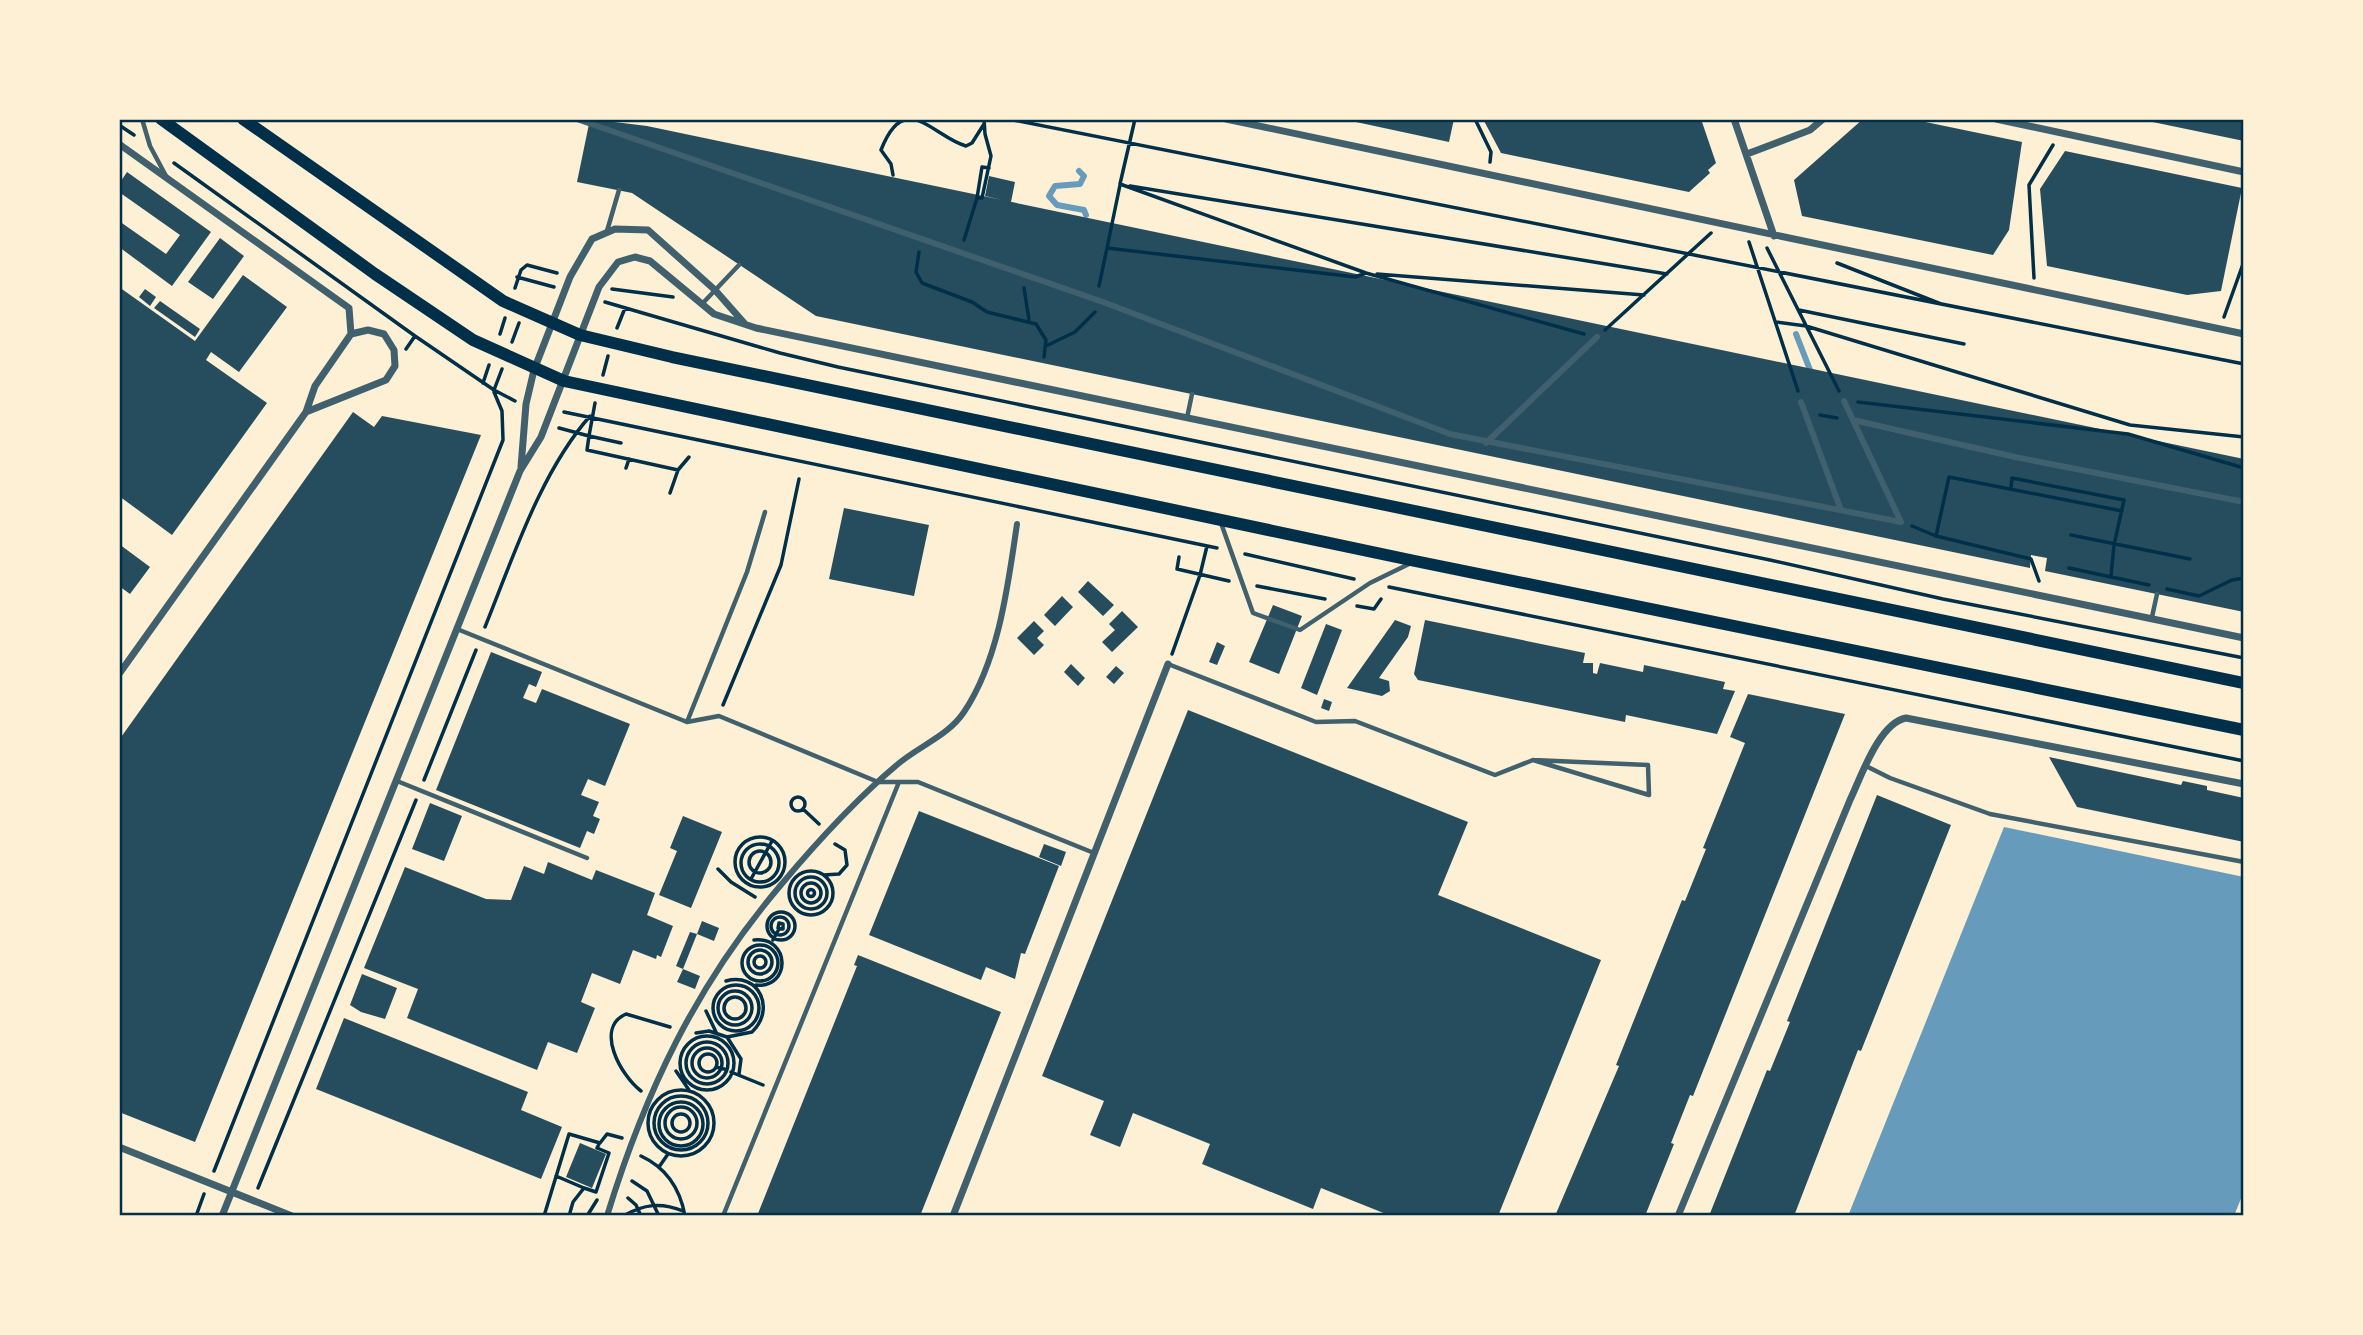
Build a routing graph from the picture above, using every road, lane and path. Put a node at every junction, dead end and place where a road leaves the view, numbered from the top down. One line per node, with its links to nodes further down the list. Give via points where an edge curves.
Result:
1 (142, 119): 19 (lane)
2 (161, 119): 69 (main road, via 375,274)
3 (243, 119): 51 (main road)
4 (577, 119): 34 (street)
5 (1008, 119): 18 (path)
6 (1135, 119): 18 (path)
7 (1226, 119): 15 (street)
8 (1270, 119): 15 (street)
9 (1475, 119): 24 (path, via 1491,152)
10 (1734, 119): 20 (street)
11 (1823, 119): 20 (street, via 1810,130)
12 (1996, 119): 16 (street)
13 (984, 122): 21 (path); 23 (path, via 966,146 920,119 904,121 881,150 891,164)
14 (119, 125): 19 (path)
15 (1273, 128): 24 (street)
16 (2060, 132): 22 (street); 48 (path, via 2029,185)
17 (119, 144): 25 (street)
18 (1130, 145): 26 (path); 36 (path)
19 (150, 146): 25 (lane); 75 (path)
20 (1747, 154): 33 (street)
21 (989, 169): 28 (path, via 982,198); 28 (path, via 982,167)
22 (2244, 172)
23 (892, 175)
24 (1489, 175): 29 (street)
25 (169, 181): 62 (street, via 349,308)
26 (1120, 184): 35 (path); 43 (path); 44 (path)
27 (619, 190): 31 (lane)
28 (977, 198): 37 (path)
29 (1720, 225): 30 (street); 36 (path)
30 (1745, 230): 32 (street); 41 (path)
31 (607, 231): 47 (street, via 648,230); 59 (street, via 586,246)
32 (1760, 233): 33 (street); 42 (path)
33 (1774, 236): 48 (street)
34 (923, 240): 37 (street); 56 (path, via 916,266 922,283 987,312)
35 (1107, 248): 43 (path, via 1355,277); 50 (path)
36 (1690, 252): 41 (path); 44 (path)
37 (960, 253): 45 (street)
38 (1837, 263): 53 (path)
39 (2244, 264): 61 (path)
40 (739, 265): 47 (lane)
41 (1757, 266): 42 (path); 57 (path)
42 (1779, 271): 53 (path); 54 (path)
43 (1366, 273): 49 (path); 65 (path)
44 (1667, 274): 49 (path)
45 (1026, 275): 50 (street); 56 (path, via 1023,297)
46 (531, 282): 51 (path, via 517,277)
47 (715, 289): 52 (lane); 58 (street)
48 (2034, 290): 61 (street)
49 (1644, 295): 65 (path)
50 (1099, 301): 68 (path, via 1081,328); 93 (street, via 1450,434)
51 (510, 305): 55 (main road); 69 (path)
52 (701, 305): 58 (street); 64 (street, via 650,261 629,258 613,267 602,281)
53 (1951, 308): 72 (path)
54 (1799, 310): 60 (path); 67 (path)
55 (523, 312): 59 (main road); 70 (path)
56 (1029, 320): 68 (path, via 1041,328)
57 (1776, 322): 60 (path); 80 (path)
58 (746, 324): 85 (street)
59 (553, 326): 64 (main road); 73 (street)
60 (1806, 326): 79 (path); 87 (path)
61 (2220, 329): 63 (street)
62 (351, 334): 81 (street, via 315,386); 81 (street, via 368,330 384,334 394,350 395,366 386,380)
63 (2244, 334)
64 (580, 335): 66 (main road); 74 (street)
65 (1597, 337): 93 (street)
66 (612, 344): 77 (path); 132 (path, via 625,308 838,367); 135 (main road)
67 (1964, 344)
68 (1046, 346): 71 (path)
69 (495, 350): 70 (main road); 75 (path)
70 (507, 357): 73 (main road); 76 (path)
71 (1044, 357)
72 (2244, 364)
73 (534, 370): 74 (main road); 99 (street)
74 (564, 381): 77 (main road); 99 (street, via 541,437)
75 (483, 383): 76 (path)
76 (494, 390): 212 (path, via 502,411 503,440)
77 (600, 390): 83 (path); 107 (main road)
78 (1192, 394): 85 (lane)
79 (1844, 401): 86 (street); 89 (path)
80 (1801, 402): 104 (street)
81 (306, 412): 134 (street)
82 (1821, 415): 84 (path)
83 (590, 416): 88 (path); 90 (path); 113 (path)
84 (1839, 418)
85 (1187, 419): 125 (street)
86 (1853, 420): 103 (street); 108 (street)
87 (2130, 425): 89 (path); 91 (path)
88 (576, 433): 90 (path); 131 (path, via 532,512)
89 (2128, 434): 97 (path)
90 (589, 436): 92 (path); 95 (path, via 587,450)
91 (2244, 437)
92 (621, 443)
93 (1486, 443): 104 (street)
94 (689, 457): 98 (path)
95 (629, 460): 96 (path); 98 (path)
96 (626, 468)
97 (2244, 468)
98 (678, 470): 102 (path)
99 (520, 471): 129 (street)
100 (799, 479): 136 (path, via 781,565)
101 (2011, 488): 105 (path); 105 (path, via 2012,478 2124,500); 111 (path, via 1950,477)
102 (670, 493)
103 (2244, 502)
104 (1841, 510): 108 (street)
105 (2122, 511): 112 (path)
106 (765, 512): 137 (lane, via 747,572)
107 (1220, 519): 114 (lane); 117 (main road)
108 (1900, 522): 111 (path)
109 (1017, 524): 143 (street, via 993,643 964,712 945,732)
110 (2071, 535): 112 (path)
111 (1936, 536): 125 (path, via 2031,559)
112 (2114, 545): 116 (path); 120 (path)
113 (1207, 546): 114 (path); 119 (path)
114 (1231, 551): 122 (lane); 123 (path)
115 (1179, 558): 119 (path, via 1177,569)
116 (2190, 559)
117 (1415, 561): 123 (lane); 138 (main road)
118 (2069, 568): 120 (path)
119 (1200, 575): 122 (path); 133 (path)
120 (2111, 576): 121 (path, via 2199,596)
121 (2244, 579)
122 (1242, 583): 127 (path); 127 (lane, via 1253,613 1300,630)
123 (1370, 583): 127 (lane); 140 (path)
124 (2157, 594): 128 (lane)
125 (2044, 596): 128 (street)
126 (1381, 599): 127 (path, via 1374,609)
127 (1340, 603)
128 (2152, 617): 130 (street)
129 (457, 629): 131 (lane); 142 (street)
130 (2244, 638)
131 (481, 639): 137 (lane); 146 (path)
132 (2244, 658)
133 (1168, 664): 139 (lane, via 1316,722 1355,721 1495,775); 153 (street)
134 (119, 674)
135 (2244, 683)
136 (719, 716): 137 (lane); 143 (lane)
137 (687, 722)
138 (2244, 730)
139 (1533, 760): 139 (lane, via 1636,792 1649,796 1648,765)
140 (2244, 761)
141 (1866, 766): 145 (street, via 1887,730 1900,719 2002,735); 155 (lane, via 1990,814); 229 (street)
142 (397, 781): 146 (lane); 214 (street)
143 (878, 782): 144 (lane); 148 (street)
144 (899, 782): 153 (lane, via 918,782); 194 (lane)
145 (2244, 785)
146 (420, 791): 154 (lane); 215 (path)
147 (803, 809): 147 (path, via 802,799 792,800 794,810); 148 (path)
148 (828, 833): 166 (street)
149 (772, 841): 151 (path); 162 (path, via 783,854 783,871 771,884); 162 (path, via 754,838 740,848 736,871)
150 (828, 844): 159 (path, via 843,848 848,862 839,874)
151 (769, 846): 152 (path); 160 (path, via 756,845 745,852 743,869); 160 (path, via 778,856 775,874 764,881)
152 (766, 852): 158 (path); 158 (path, via 755,852 750,858); 158 (path, via 771,866 763,873)
153 (1095, 853): 228 (street)
154 (587, 858)
155 (2244, 862)
156 (817, 865): 159 (path)
157 (718, 869): 164 (path)
158 (754, 872): 160 (path)
159 (823, 874): 161 (path); 168 (path, via 833,890 829,905 816,914); 168 (path, via 806,871 793,880 789,895 796,910)
160 (751, 878): 162 (path)
161 (820, 879): 163 (path); 168 (path, via 808,878 798,884 795,895); 168 (path, via 828,891 825,902 815,909)
162 (749, 884): 164 (path)
163 (816, 885): 165 (path); 165 (path, via 819,898); 165 (path, via 803,887 801,894)
164 (747, 893): 166 (path)
165 (807, 899): 168 (path)
166 (765, 905): 180 (street, via 731,949)
167 (791, 908): 169 (path)
168 (801, 909)
169 (785, 918): 170 (path); 170 (path, via 794,921 792,934 784,940); 170 (path, via 777,912 767,921 767,931)
170 (774, 938): 171 (path); 173 (path, via 745,952 743,969); 173 (path, via 777,970 768,979)
171 (764, 954): 172 (path, via 756,958); 172 (path, via 771,958 769,969); 172 (path, via 757,950 748,958)
172 (754, 973): 173 (path)
173 (748, 983): 174 (path); 178 (path, via 758,1000); 179 (path, via 730,985 716,994 712,1010); 181 (path, via 726,980 709,995 706,1011); 182 (path, via 762,996 762,1017 752,1032)
174 (742, 995): 175 (path); 176 (path, via 751,1002); 177 (path, via 725,1002 724,1012); 179 (path, via 727,993 719,1002)
175 (746, 1012): 176 (path); 177 (path, via 738,1019)
176 (751, 1015): 178 (path); 179 (path, via 739,1025)
177 (730, 1018): 179 (path)
178 (756, 1018): 179 (path, via 741,1031)
179 (724, 1028): 181 (path); 182 (path); 183 (path)
180 (682, 1031): 196 (street); 196 (path, via 633,1014 622,1015 612,1027 618,1060 636,1087)
181 (716, 1032): 195 (path, via 690,1036 678,1051 676,1070)
182 (727, 1037): 190 (path, via 741,1059)
183 (719, 1040): 184 (path); 189 (path, via 731,1050); 193 (path, via 702,1037 684,1050 682,1071)
184 (715, 1048): 185 (path); 187 (path); 189 (path, via 727,1059); 191 (path, via 703,1049 694,1057 693,1068); 192 (path, via 699,1044 688,1055 687,1069)
185 (711, 1056): 186 (path); 188 (path, via 701,1058 699,1065)
186 (716, 1067): 187 (path); 188 (path)
187 (722, 1069): 189 (path); 191 (path, via 715,1076)
188 (704, 1071): 191 (path)
189 (730, 1071): 190 (path); 192 (path, via 716,1082); 193 (path, via 718,1088)
190 (739, 1074): 194 (path)
191 (701, 1077): 192 (path)
192 (698, 1082): 193 (path)
193 (696, 1087): 195 (path)
194 (774, 1089): 227 (lane)
195 (692, 1094): 197 (path); 202 (path, via 707,1114); 207 (path, via 671,1098 656,1112 656,1133); 207 (path, via 712,1110 712,1134 697,1152 686,1156)
196 (649, 1096): 204 (street)
197 (688, 1106): 198 (path); 200 (path, via 696,1118); 202 (path, via 701,1115); 203 (path, via 676,1108 666,1117 667,1130); 207 (path, via 672,1104 660,1117 662,1135)
198 (685, 1115): 199 (path); 201 (path, via 673,1119)
199 (689, 1127): 200 (path); 201 (path)
200 (695, 1130): 202 (path); 203 (path, via 687,1138)
201 (677, 1132): 203 (path)
202 (704, 1133): 207 (path, via 689,1144)
203 (674, 1138): 207 (path)
204 (630, 1140): 205 (path, via 607,1134); 208 (street)
205 (600, 1143): 210 (path, via 569,1134); 213 (path, via 597,1148 609,1153 596,1192)
206 (119, 1147): 212 (street)
207 (670, 1148): 209 (path)
208 (626, 1152): 209 (path); 211 (street)
209 (659, 1167): 218 (path, via 678,1190)
210 (556, 1176): 213 (path); 222 (path)
211 (618, 1177): 216 (path, via 639,1184); 224 (street)
212 (209, 1183): 214 (street); 219 (path)
213 (584, 1188): 223 (path)
214 (233, 1192): 215 (street); 220 (street)
215 (252, 1200): 221 (street)
216 (656, 1205): 217 (path); 218 (path); 226 (path)
217 (629, 1214): 225 (path)
218 (685, 1214)
219 (196, 1216)
220 (222, 1216)
221 (292, 1216)
222 (544, 1216)
223 (569, 1216)
224 (607, 1216)
225 (623, 1216)
226 (659, 1216)
227 (723, 1216)
228 (953, 1216)
229 (1678, 1216)

